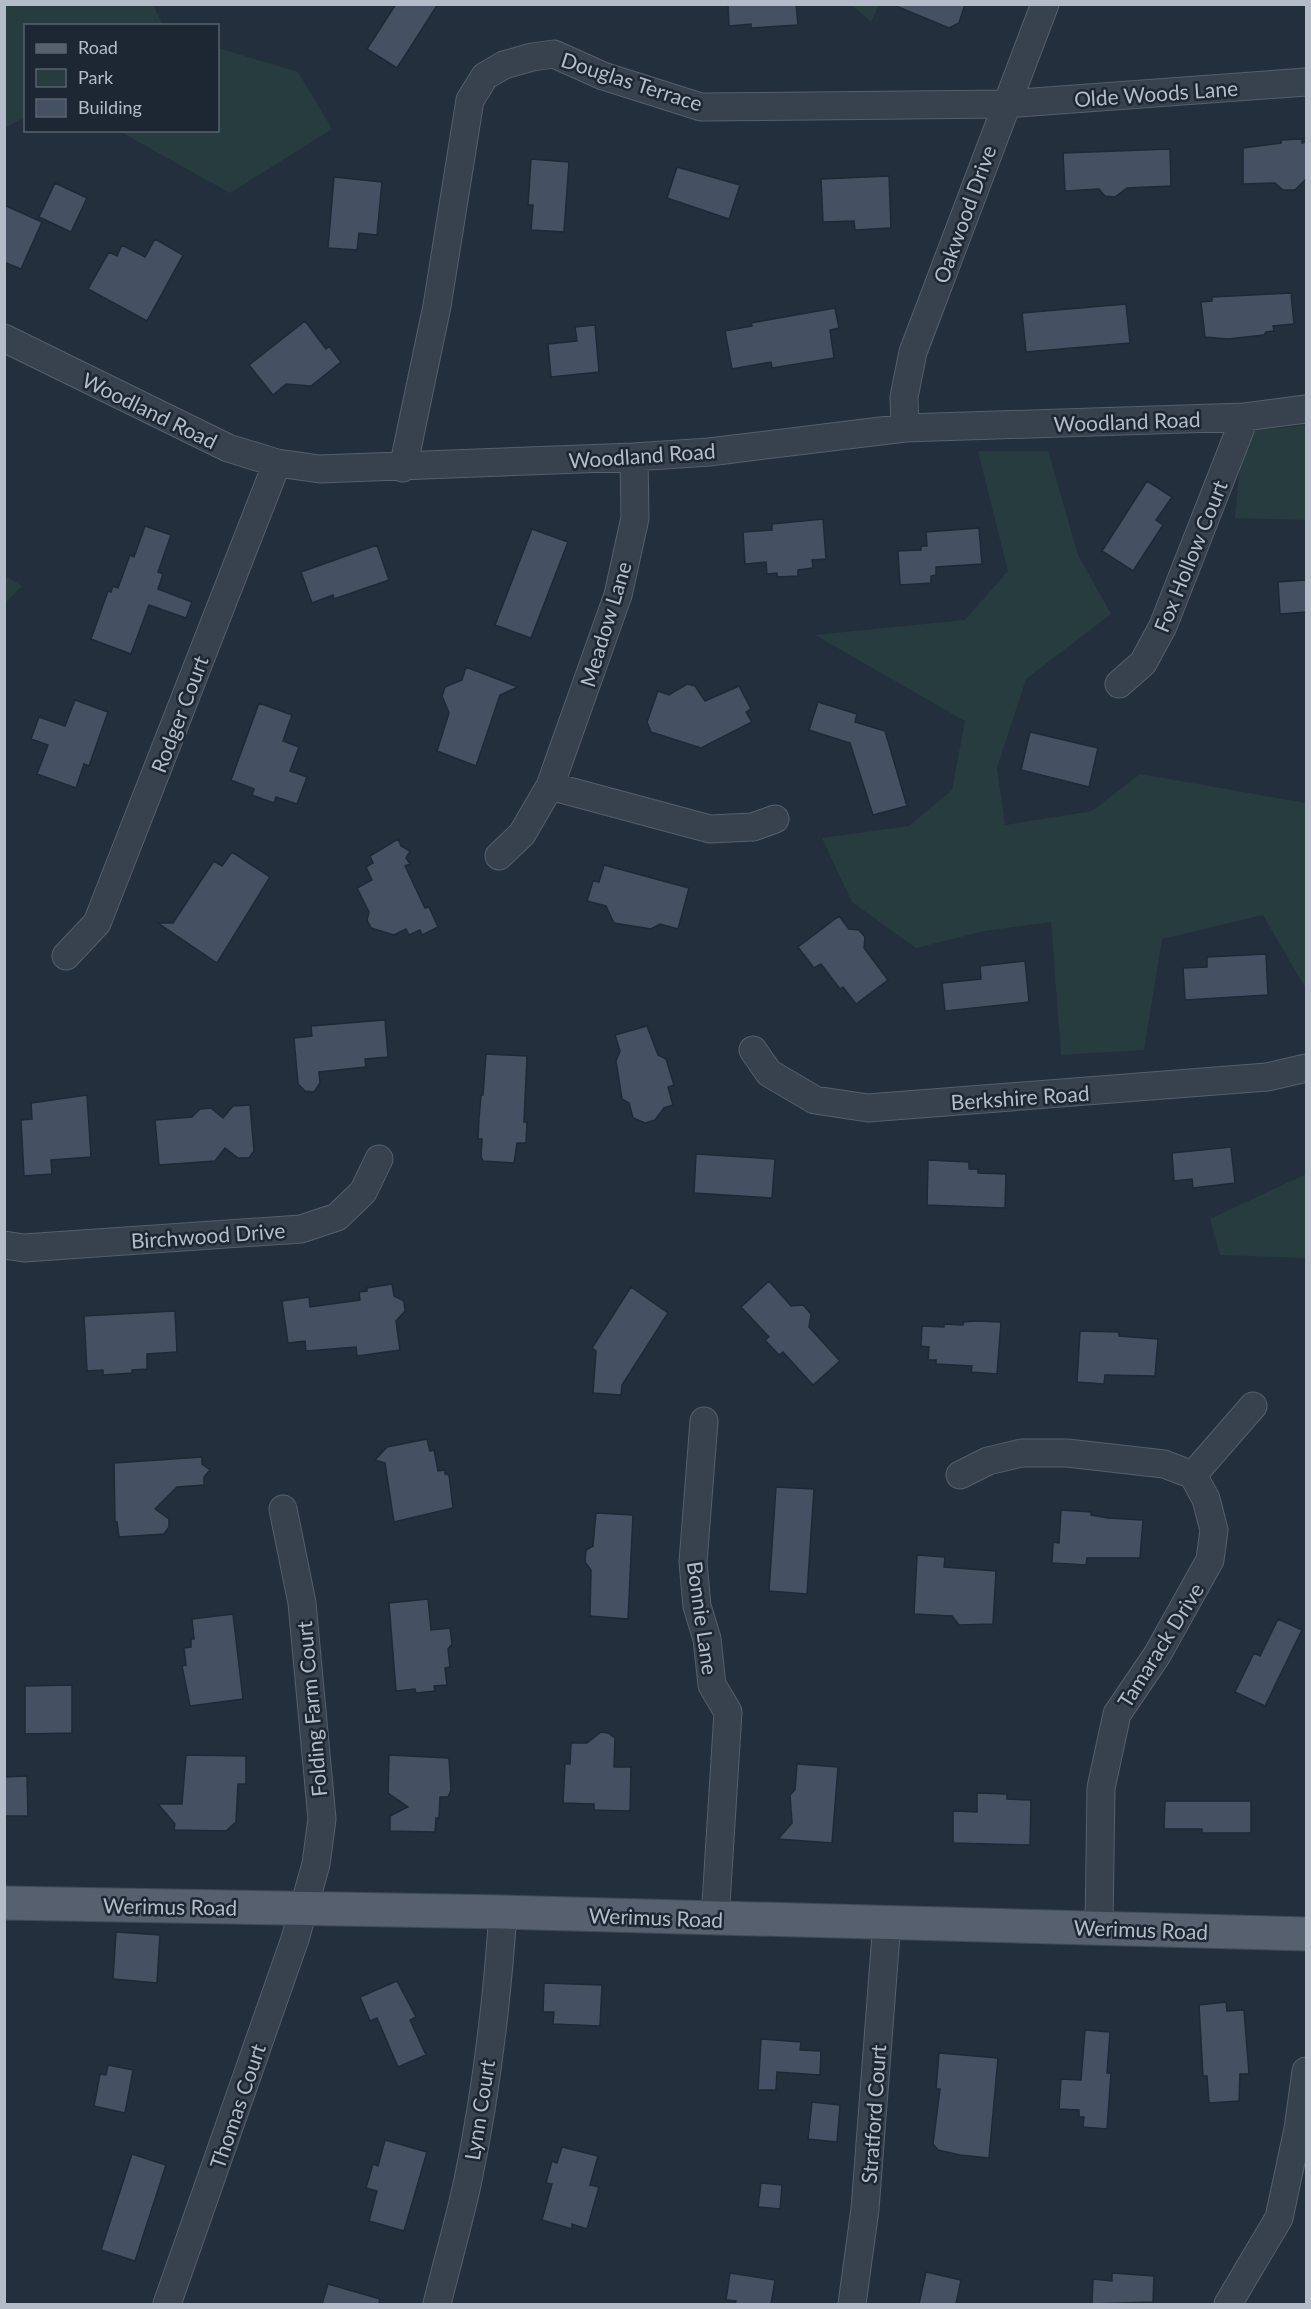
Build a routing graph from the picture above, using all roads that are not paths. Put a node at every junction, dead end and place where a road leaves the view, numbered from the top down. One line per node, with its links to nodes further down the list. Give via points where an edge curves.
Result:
1 (1045, 4): 3 (street, Oakwood Drive)
2 (1306, 82): 3 (street, Olde Woods Lane)
3 (1005, 104): 7 (street, Oakwood Drive, via 913,352 904,398); 10 (street, Douglas Terrace, via 701,107 603,76 554,54 504,65 485,76 470,100 437,306)
4 (4, 338): 9 (street, Woodland Road, via 228,448)
5 (1306, 409): 6 (street, Woodland Road)
6 (1245, 417): 7 (street, Woodland Road); 11 (street, Fox Hollow Court, via 1164,626 1143,663)
7 (905, 428): 8 (street, Woodland Road, via 709,452)
8 (634, 457): 10 (street, Woodland Road); 12 (street, Meadow Lane, via 635,518 618,595)
9 (277, 463): 10 (street, Woodland Road, via 320,469); 15 (street, Rodger Court, via 97,923)
10 (403, 468)
11 (1119, 684)
12 (550, 786): 13 (street, via 710,830 753,827); 14 (street, Meadow Lane, via 522,834)
13 (775, 819)
14 (499, 856)
15 (66, 956)
16 (753, 1050): 17 (street, Berkshire Road, via 769,1073 815,1100 868,1108 1267,1077)
17 (1306, 1068)
18 (379, 1159): 19 (street, Birchwood Drive, via 363,1192 337,1217 301,1229 24,1248)
19 (4, 1245)
20 (1253, 1407): 23 (street)
21 (704, 1421): 28 (street, Bonnie Lane, via 693,1562 698,1606 708,1639 712,1685 728,1712)
22 (960, 1475): 23 (street, via 988,1461 1022,1453 1066,1453 1164,1464)
23 (1193, 1475): 30 (street, Tamarack Drive, via 1206,1499 1214,1530 1210,1560 1157,1655 1117,1714 1101,1788)
24 (283, 1509): 26 (street, Folding Farm Court, via 302,1604 322,1819)
25 (4, 1903): 26 (main road, Werimus Road)
26 (305, 1908): 27 (main road, Werimus Road); 33 (street, Thomas Court)
27 (502, 1912): 28 (main road, Werimus Road); 34 (street, Lynn Court, via 500,1965 481,2109)
28 (715, 1919): 29 (main road, Werimus Road)
29 (887, 1922): 30 (main road, Werimus Road); 35 (street, Stratford Court, via 866,2209)
30 (1099, 1927): 31 (main road, Werimus Road)
31 (1306, 1934)
32 (1306, 2071): 36 (street, via 1279,2218)
33 (167, 2304)
34 (437, 2304)
35 (852, 2304)
36 (1228, 2304)

